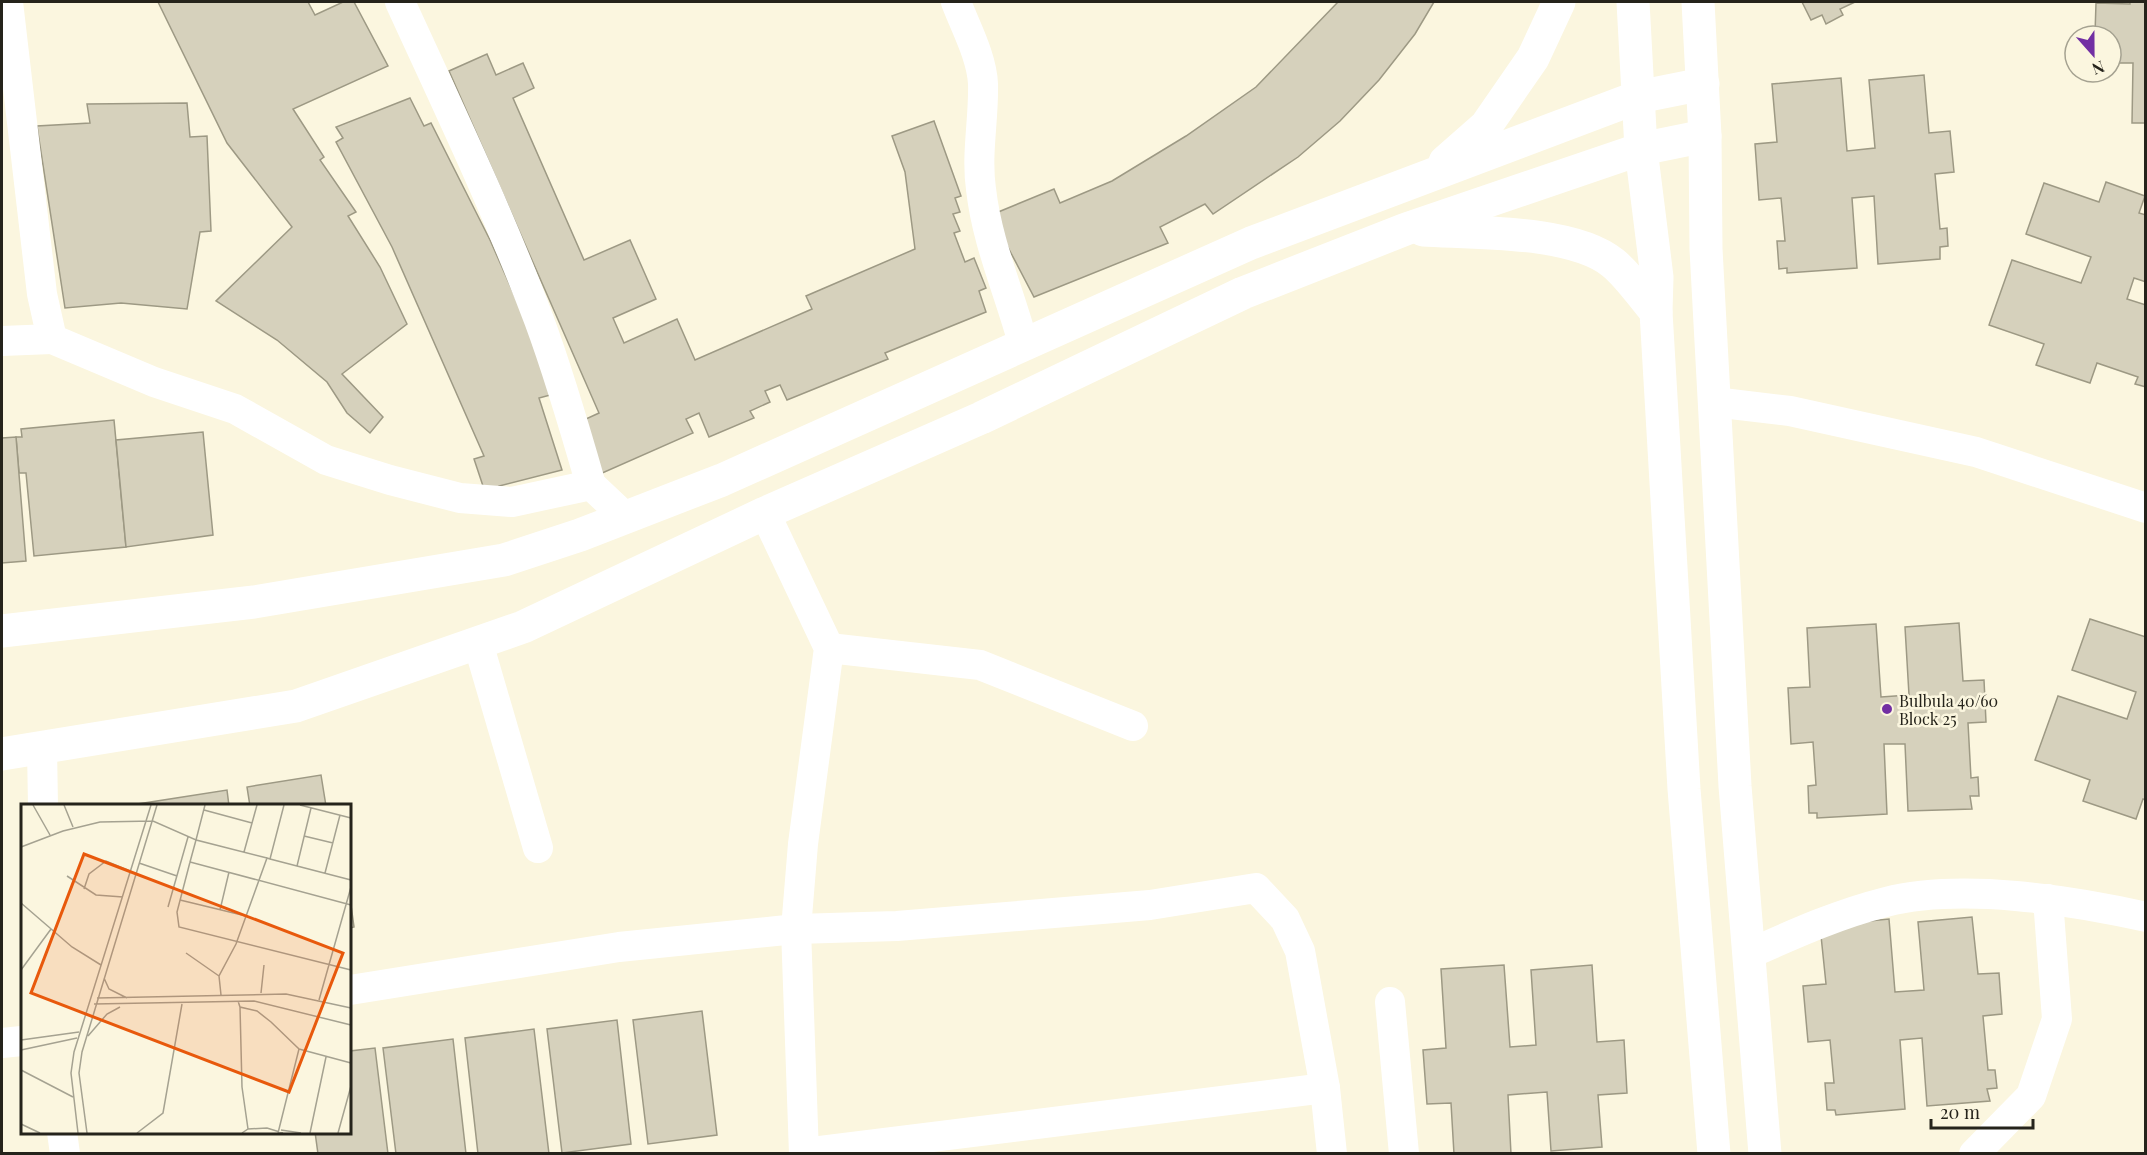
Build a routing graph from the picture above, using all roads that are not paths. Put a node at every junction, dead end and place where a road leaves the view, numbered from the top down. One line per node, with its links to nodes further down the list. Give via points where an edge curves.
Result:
1 (8, 2): 14 (street, via 42,294)
2 (400, 2): 18 (street, via 538,318)
3 (956, 2): 16 (street, via 983,81 981,190 996,266 1010,294)
4 (1559, 2): 11 (main road, via 1533,58 1486,126)
5 (1633, 2): 8 (main road)
6 (1698, 2): 7 (main road)
7 (1703, 84): 8 (main road); 9 (main road)
8 (1638, 97): 10 (main road); 11 (main road)
9 (1705, 136): 10 (main road); 17 (main road)
10 (1641, 149): 12 (main road); 13 (main road, via 1657,277)
11 (1431, 175): 16 (main road, via 1251,243)
12 (1406, 229): 13 (main road, via 1540,237 1588,249 1613,262); 20 (main road, via 1243,294 981,418)
13 (1656, 312): 45 (main road, via 1684,789)
14 (52, 339): 15 (street); 18 (street, via 154,382 235,409 326,460 390,480 460,498 512,502)
15 (2, 341)
16 (1023, 343): 21 (main road, via 722,480)
17 (1714, 402): 19 (street, via 1790,411 1976,452); 33 (main road, via 1735,786)
18 (591, 485): 21 (street)
19 (2145, 508)
20 (765, 513): 23 (main road, via 523,627); 24 (street)
21 (625, 517): 22 (main road, via 504,560 433,573 254,602)
22 (2, 631)
23 (478, 643): 26 (main road, via 296,706); 29 (street)
24 (829, 648): 25 (street, via 980,665); 32 (street, via 803,844)
25 (1132, 726)
26 (42, 748): 27 (main road); 28 (street)
27 (2, 754)
28 (43, 804)
29 (538, 848)
30 (2048, 899): 31 (street); 33 (street, via 1947,894 1888,901 1822,921); 47 (street, via 2057,1019 2031,1096)
31 (2145, 917)
32 (796, 930): 34 (street, via 619,947); 38 (street, via 897,926 1150,905 1256,888 1285,919 1300,951); 41 (street)
33 (1749, 954): 46 (main road)
34 (351, 990)
35 (1390, 1002): 44 (street)
36 (21, 1041): 37 (street)
37 (2, 1043)
38 (1325, 1088): 40 (street); 43 (street)
39 (62, 1134): 42 (street)
40 (1011, 1141): 41 (street)
41 (804, 1153)
42 (65, 1154)
43 (1332, 1154)
44 (1404, 1154)
45 (1714, 1154)
46 (1765, 1154)
47 (1974, 1154)

